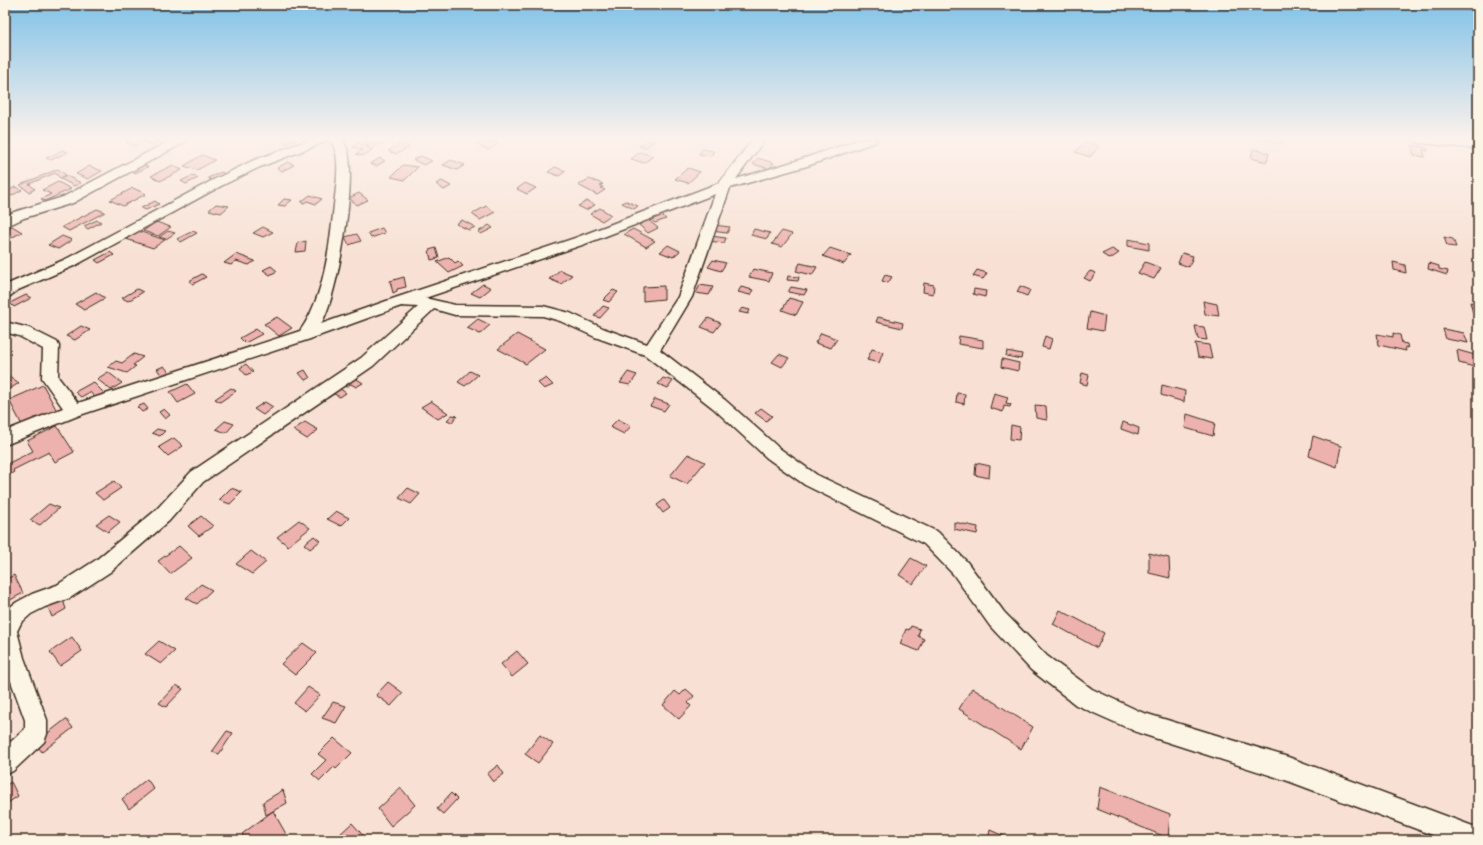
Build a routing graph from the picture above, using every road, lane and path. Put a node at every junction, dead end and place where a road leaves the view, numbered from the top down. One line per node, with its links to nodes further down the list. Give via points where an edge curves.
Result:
1 (108, 178): 7 (street, via 68,200 19,215)
2 (226, 178): 8 (street, via 72,262)
3 (343, 178): 11 (street, via 336,250)
4 (730, 178): 6 (street)
5 (750, 178): 6 (street)
6 (724, 186): 9 (street, via 580,241); 15 (street, via 685,297)
7 (5, 223)
8 (8, 288)
9 (400, 301): 10 (street); 12 (street)
10 (431, 303): 15 (street, via 455,310 543,312 565,317 600,333); 18 (street, via 367,362 197,477 162,516 103,566 63,592 39,600 13,617 7,631 13,658 36,720 36,734)
11 (321, 306): 12 (street); 14 (street)
12 (343, 322): 14 (street)
13 (5, 327): 16 (street, via 24,332 51,346 50,378)
14 (305, 335): 16 (street)
15 (651, 350): 19 (street, via 719,404 773,453 811,480 931,538 960,568 997,619 1033,657 1084,697 1139,722 1288,769)
16 (74, 411): 17 (street)
17 (5, 438)
18 (5, 763)
19 (1478, 840)

